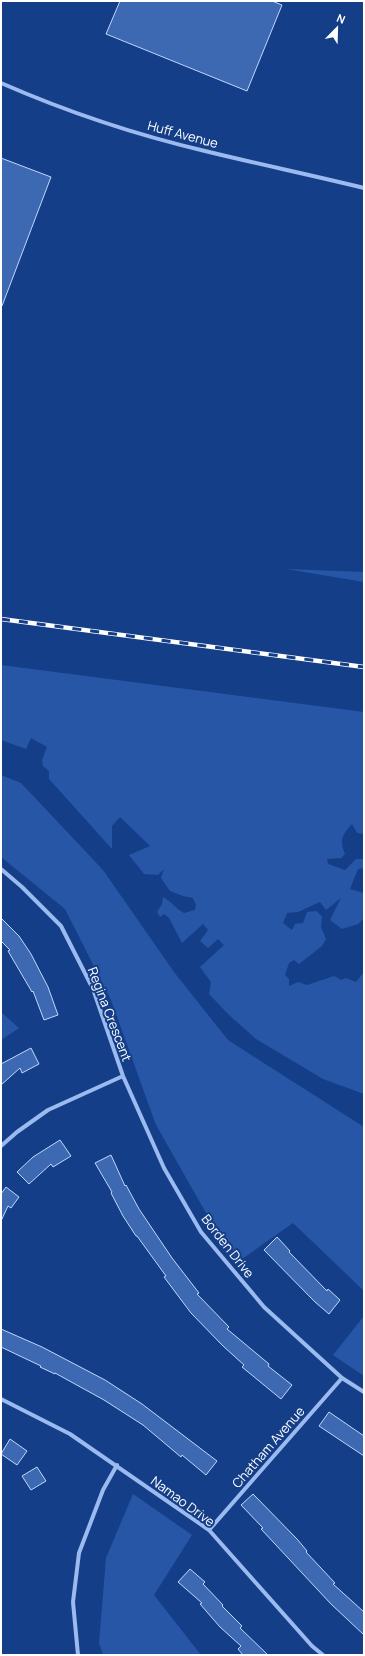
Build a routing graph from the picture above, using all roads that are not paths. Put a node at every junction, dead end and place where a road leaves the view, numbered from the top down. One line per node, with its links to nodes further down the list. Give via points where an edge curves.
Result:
1 (1, 83): 2 (street, Huff Avenue, via 155,138)
2 (364, 188)
3 (1, 869): 4 (street, Regina Crescent, via 61,926 93,990)
4 (123, 1076): 5 (street, via 48,1110); 6 (street, Borden Drive, via 164,1168 201,1232 264,1307)
5 (1, 1146)
6 (342, 1378): 7 (street, Borden Drive); 10 (street, Chatham Avenue)
7 (364, 1392)
8 (1, 1399): 9 (street, Namao Drive, via 70,1434)
9 (117, 1465): 10 (street, Namao Drive); 11 (street, via 103,1490 79,1553 73,1602)
10 (209, 1530): 12 (street, Namao Drive, via 312,1646)
11 (78, 1655)
12 (323, 1655)

